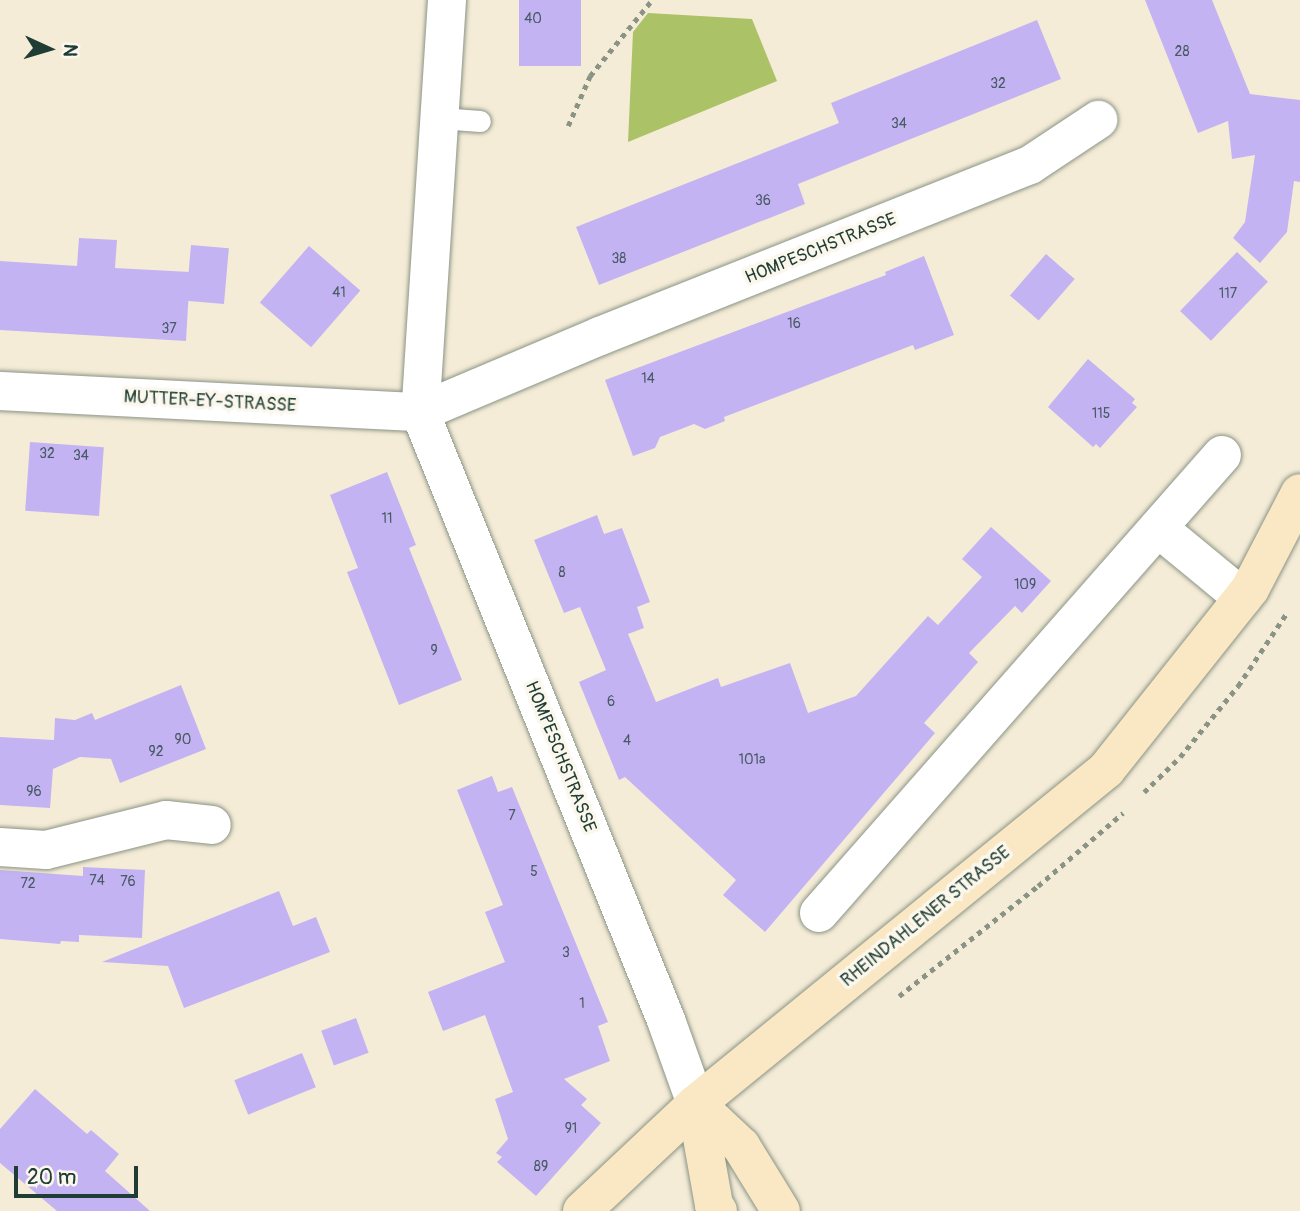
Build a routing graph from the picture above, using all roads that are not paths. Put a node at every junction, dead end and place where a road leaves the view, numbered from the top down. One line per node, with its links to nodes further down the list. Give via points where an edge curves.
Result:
1 (447, 0): 2 (street, HOMPESCHSTRASSE)
2 (440, 118): 4 (lane); 6 (street, HOMPESCHSTRASSE)
3 (1098, 120): 6 (street, HOMPESCHSTRASSE, via 1030,166 595,326)
4 (480, 121)
5 (0, 391): 6 (street, MUTTER-EY-STRASSE)
6 (421, 412): 14 (street, HOMPESCHSTRASSE)
7 (1222, 455): 9 (street)
8 (1300, 493): 10 (main road, RHEINDAHLENER STRASSE)
9 (1158, 528): 10 (street); 13 (street)
10 (1243, 598): 14 (main road, RHEINDAHLENER STRASSE, via 1106,770)
11 (212, 825): 12 (street, via 166,820 46,850)
12 (0, 847)
13 (819, 913)
14 (696, 1104): 15 (main road, RHEINDAHLENER STRASSE); 16 (main road, via 713,1205); 17 (main road, via 741,1146)
15 (582, 1211)
16 (718, 1211)
17 (782, 1211)

